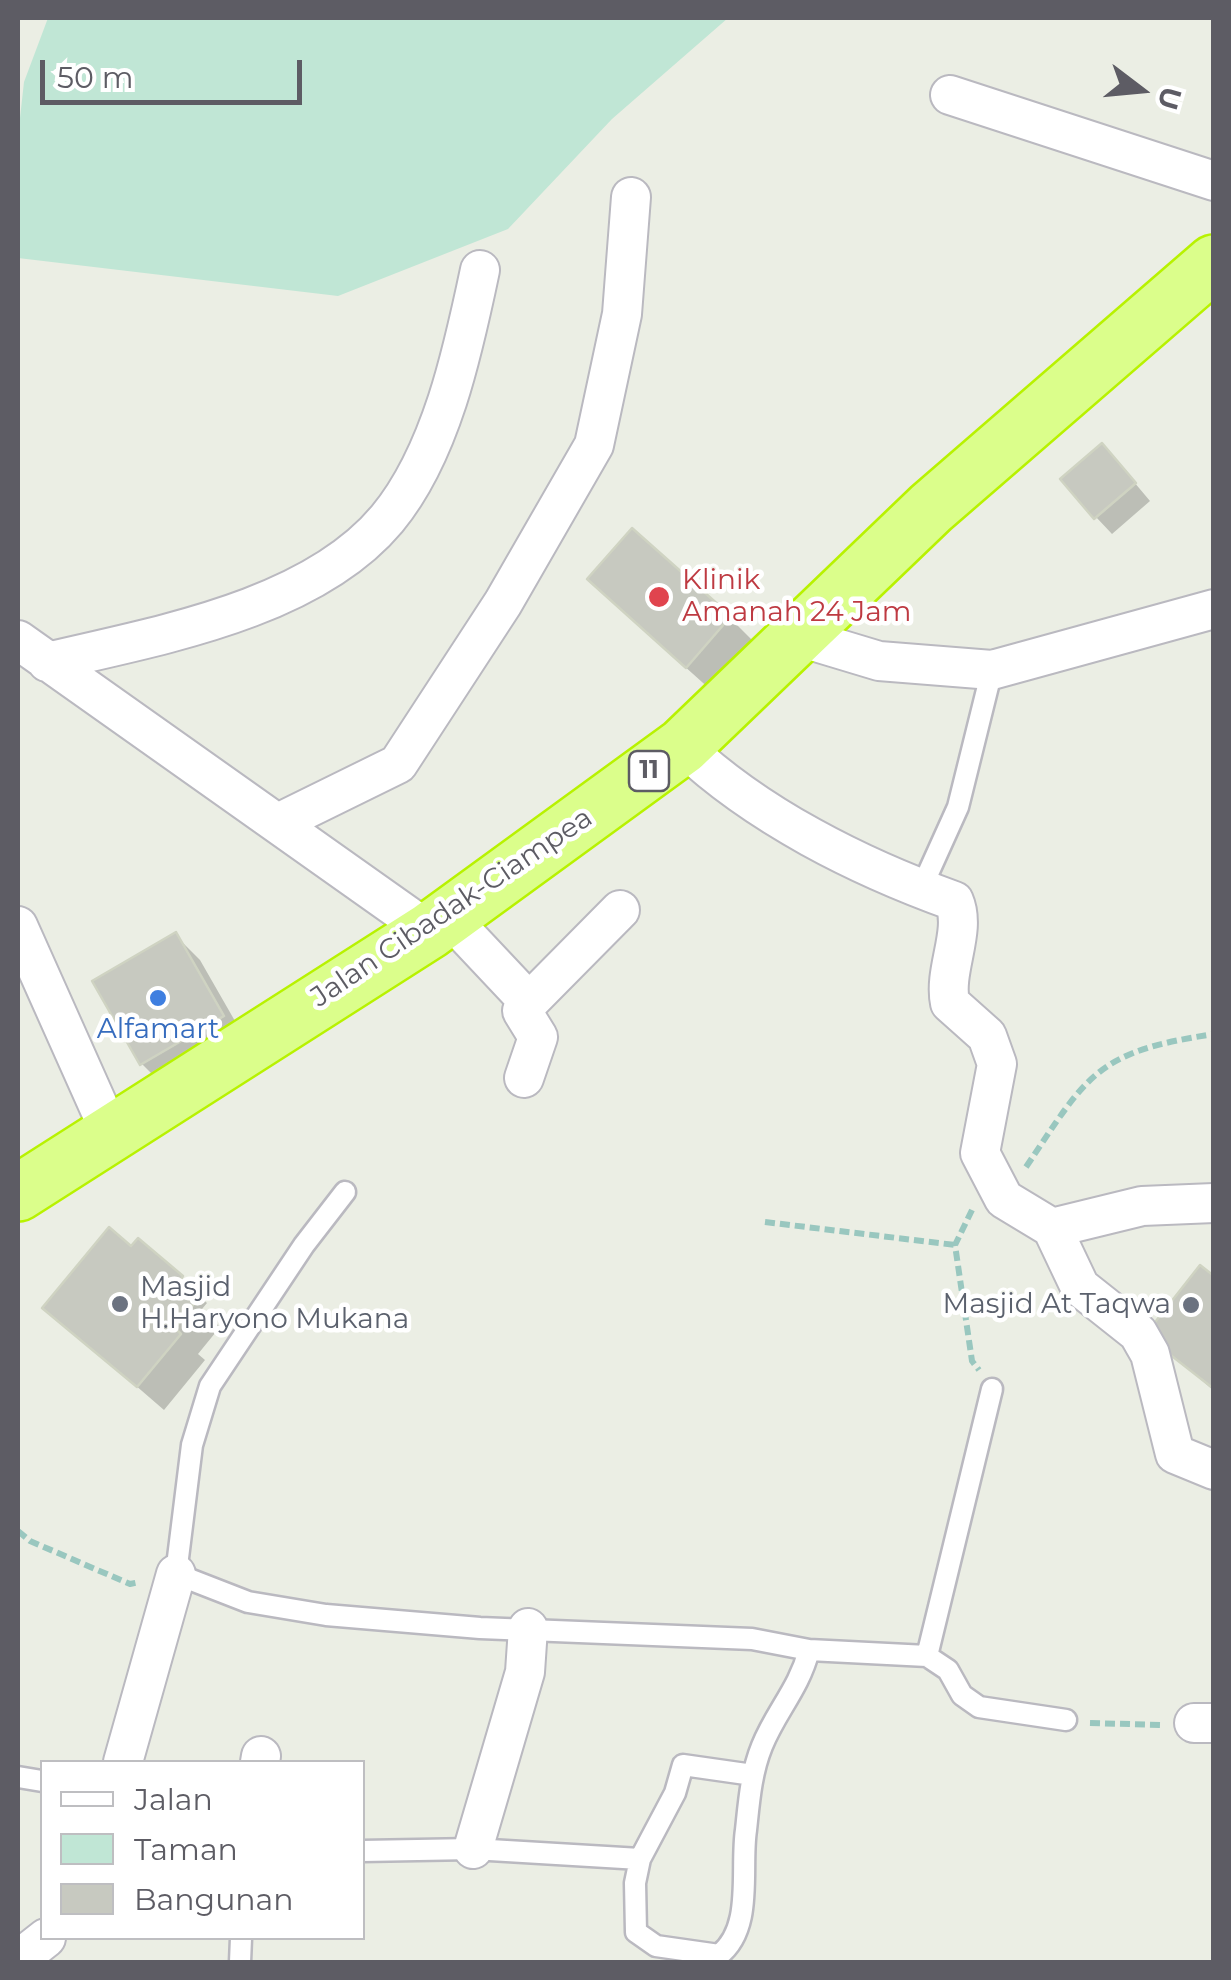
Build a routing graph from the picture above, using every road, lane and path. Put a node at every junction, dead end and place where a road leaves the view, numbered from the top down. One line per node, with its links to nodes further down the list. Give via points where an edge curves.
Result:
1 (950, 95): 2 (street)
2 (1214, 181)
3 (631, 197): 11 (street, via 622,314 594,445 504,604 398,764)
4 (1214, 263): 7 (highway, Jalan Cibadak-Ciampea / 11, via 946,495)
5 (480, 270): 8 (street, via 444,408 408,484 369,538 305,583 158,636)
6 (1214, 609): 9 (street)
7 (796, 636): 9 (street, via 879,661); 10 (highway, Jalan Cibadak-Ciampea / 11)
8 (32, 651): 11 (street)
9 (992, 670): 12 (lane, via 958,807)
10 (683, 746): 12 (street, via 720,781 879,873); 14 (highway, Jalan Cibadak-Ciampea / 11)
11 (278, 823): 14 (street)
12 (921, 890): 22 (street, via 956,905 959,916 947,986 950,1003 988,1036 997,1064 980,1153)
13 (620, 910): 16 (street)
14 (439, 924): 16 (street); 19 (highway, Jalan Cibadak-Ciampea / 11)
15 (18, 926): 19 (street)
16 (529, 1002): 18 (street, via 522,1011 538,1037)
17 (1214, 1034): 22 (path, via 1153,1044 1094,1072)
18 (524, 1078)
19 (110, 1132): 21 (highway, Jalan Cibadak-Ciampea / 11)
20 (345, 1192): 29 (lane, via 210,1386 192,1445)
21 (18, 1193)
22 (1004, 1200): 25 (street)
23 (1214, 1203): 25 (street, via 1142,1206)
24 (764, 1222): 26 (path, via 954,1245 972,1361)
25 (1052, 1228): 27 (street, via 1080,1287 1138,1332 1150,1354 1174,1454)
26 (992, 1389): 32 (lane)
27 (1214, 1470)
28 (18, 1531): 29 (path, via 130,1584)
29 (176, 1574): 30 (lane, via 284,1610); 35 (street)
30 (528, 1628): 31 (lane, via 752,1639); 37 (street, via 525,1672)
31 (809, 1650): 32 (lane); 36 (lane)
32 (926, 1656): 33 (lane, via 948,1670 962,1695 979,1707)
33 (1066, 1720): 34 (path, via 1128,1727)
34 (1204, 1723)
35 (124, 1760)
36 (753, 1775): 39 (lane, via 683,1765); 39 (lane, via 741,1918 718,1954 656,1946 636,1932)
37 (473, 1848): 38 (lane); 39 (lane)
38 (365, 1850)
39 (640, 1859)
40 (43, 1940): 41 (street)
41 (18, 1960)

